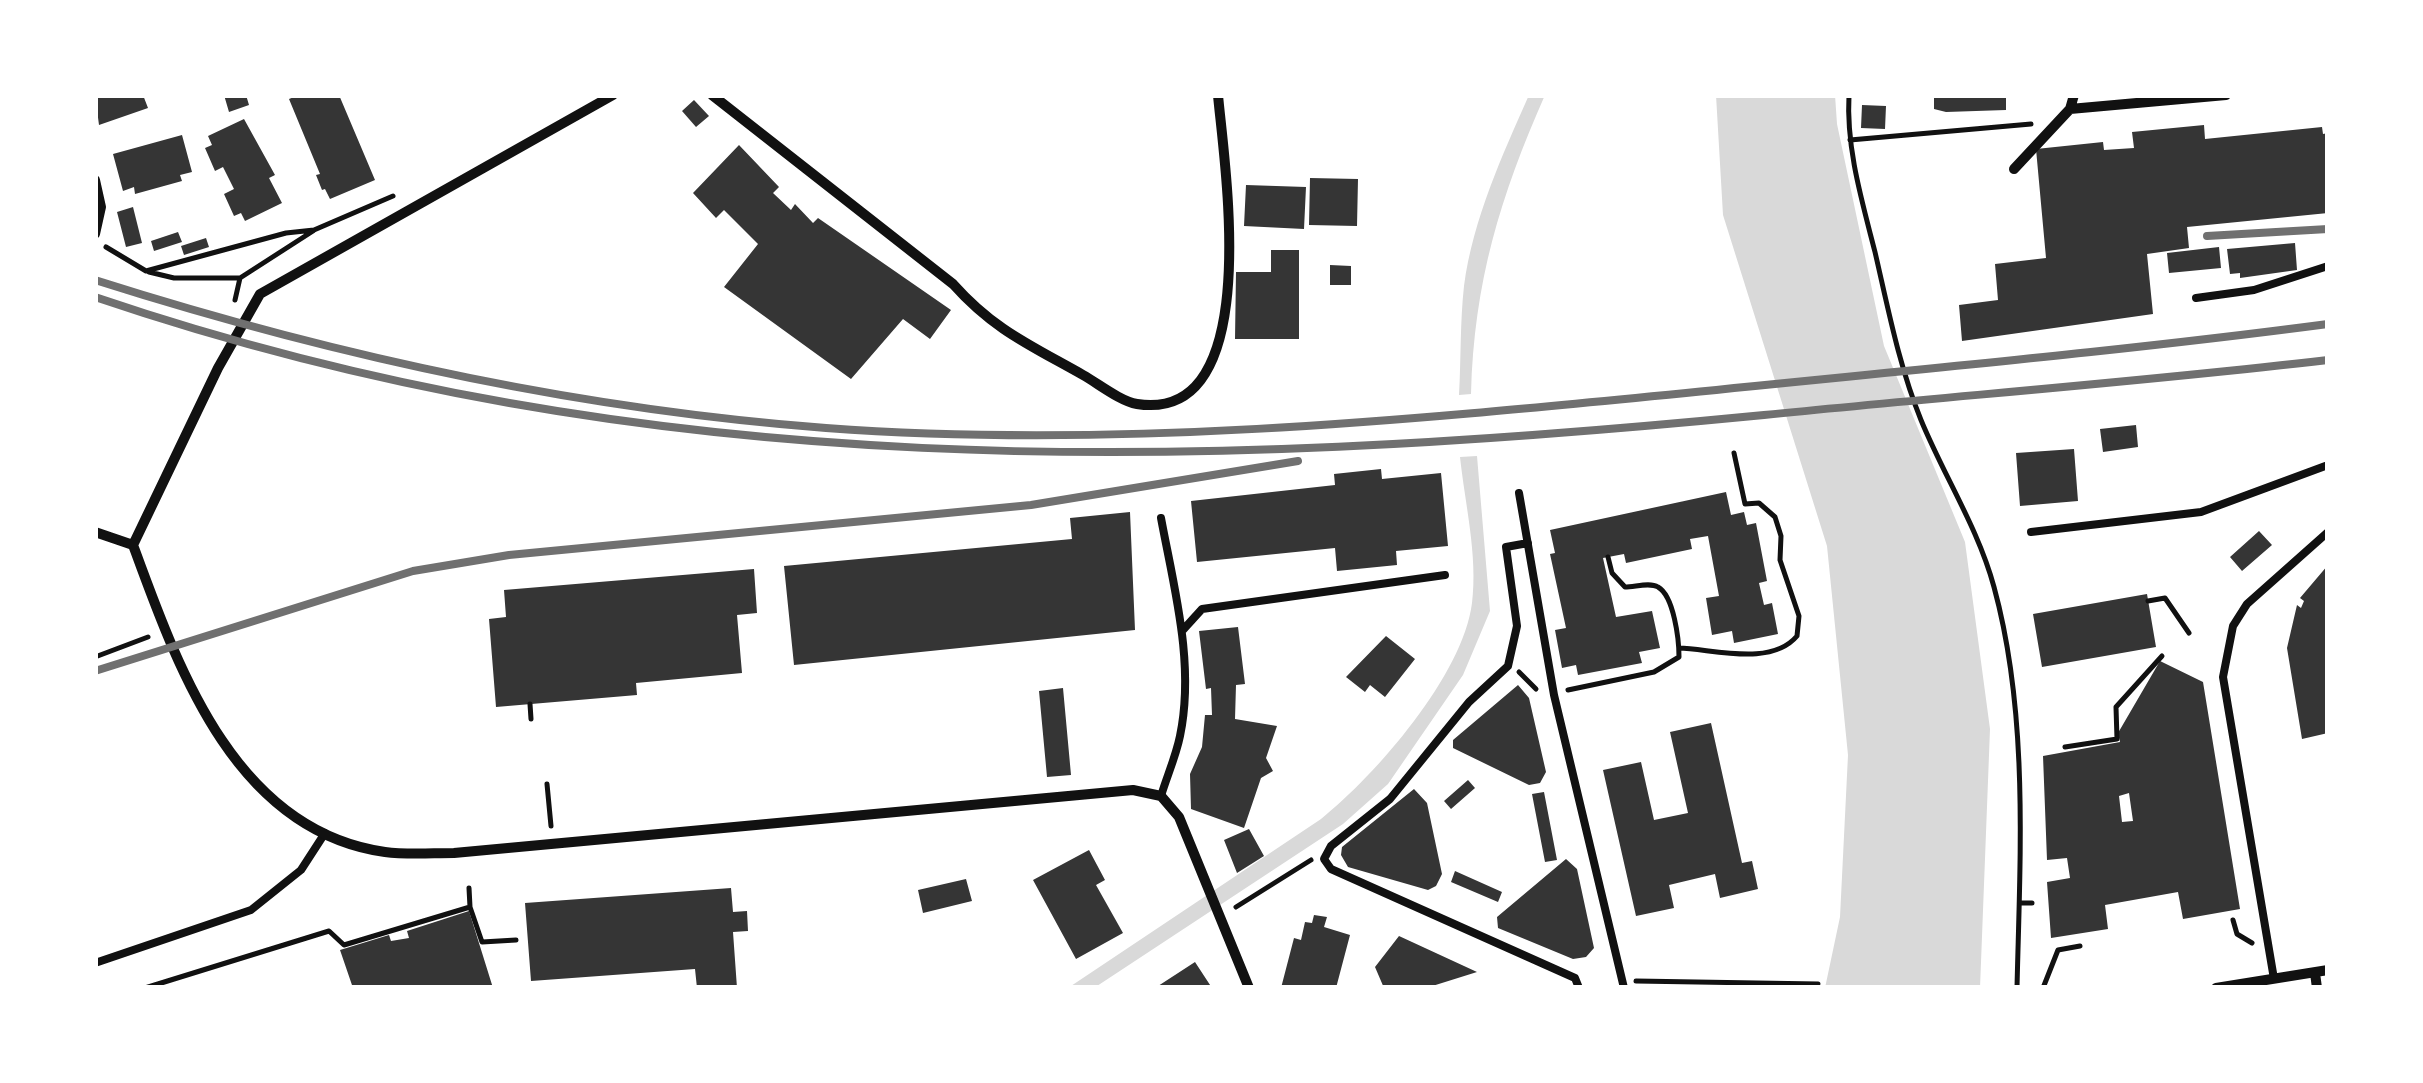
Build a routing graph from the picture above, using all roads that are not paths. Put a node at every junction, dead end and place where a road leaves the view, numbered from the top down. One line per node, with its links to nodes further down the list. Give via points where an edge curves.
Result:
1 (614, 95): 19 (street, via 260,294)
2 (712, 95): 3 (street, via 953,284 986,320 1134,404 1162,405 1190,389 1211,363 1228,315)
3 (1218, 95)
4 (2074, 95): 6 (street)
5 (2226, 95): 6 (street)
6 (2070, 109): 7 (street)
7 (2014, 169)
8 (95, 180): 9 (street, via 101,207)
9 (95, 237)
10 (2328, 266): 11 (lane, via 2254,290)
11 (2196, 298)
12 (2328, 465): 16 (lane, via 2201,512)
13 (1519, 493): 18 (lane)
14 (1161, 518): 21 (lane)
15 (95, 532): 19 (street)
16 (2031, 532)
17 (2328, 532): 27 (lane, via 2247,604 2233,626 2223,677)
18 (1528, 543): 28 (lane, via 1554,695); 30 (lane, via 1506,547 1517,626 1508,666 1469,702 1390,799 1330,846 1324,860 1331,869 1574,978)
19 (133, 545): 23 (street, via 166,630 230,754 276,805)
20 (1444, 575): 21 (lane, via 1202,609)
21 (1182, 631): 22 (lane, via 1180,738)
22 (1161, 796): 23 (street, via 1133,790 454,853 386,852); 29 (street, via 1179,817)
23 (325, 833): 24 (lane, via 301,870 252,910)
24 (95, 964)
25 (2328, 970): 26 (street)
26 (2315, 973): 27 (street); 32 (street)
27 (2274, 979): 31 (street)
28 (1623, 984)
29 (1249, 988)
30 (1579, 988)
31 (2216, 988)
32 (2317, 988)

